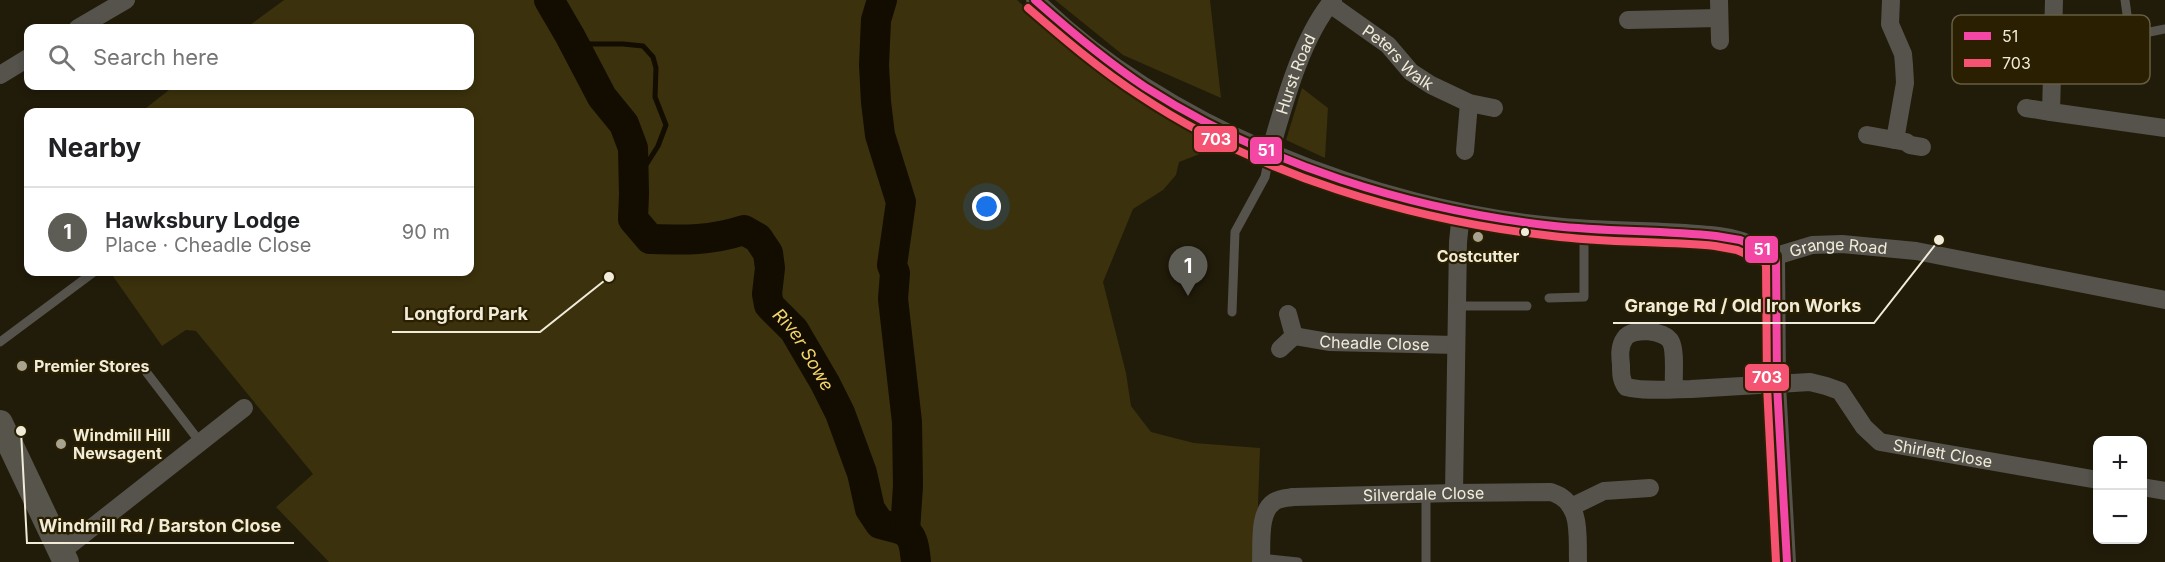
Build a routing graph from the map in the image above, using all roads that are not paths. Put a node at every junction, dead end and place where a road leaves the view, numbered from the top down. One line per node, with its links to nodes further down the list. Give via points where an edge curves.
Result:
1 (126, 0): 12 (street)
2 (1035, 0): 28 (street, Grange Road, via 1147,87)
3 (1719, 0): 10 (street)
4 (1891, 0): 25 (street, via 1890,24 1903,54 1905,83)
5 (2054, 0): 8 (street)
6 (2125, 0): 9 (lane)
7 (1332, 2): 19 (street, Peters Walk, via 1389,45 1411,72); 28 (street, Hurst Road, via 1315,25)
8 (2054, 15)
9 (2127, 15)
10 (1719, 18): 11 (street); 15 (street)
11 (1628, 20)
12 (85, 24)
13 (2165, 30): 14 (lane)
14 (2150, 33)
15 (1720, 42)
16 (24, 60): 17 (street)
17 (0, 75)
18 (2052, 84): 22 (street)
19 (1469, 103): 20 (street, Peters Walk); 27 (street)
20 (1494, 108)
21 (2026, 108): 22 (street)
22 (2051, 111): 23 (street)
23 (2165, 128)
24 (1867, 135): 25 (street)
25 (1895, 140): 26 (street)
26 (1922, 147)
27 (1466, 151)
28 (1270, 152): 29 (street, Grange Road, via 1360,185); 37 (lane, via 1265,177 1235,232)
29 (1461, 213): 30 (street, Grange Road); 35 (street)
30 (1584, 227): 31 (street, Grange Road, via 1706,235 1746,242); 33 (lane, via 1584,297)
31 (1776, 256): 34 (street, Grange Road, via 1812,245 1916,251); 44 (street)
32 (89, 276): 40 (lane)
33 (1549, 298)
34 (2165, 300)
35 (1457, 306): 36 (lane); 41 (street)
36 (1527, 306)
37 (1232, 312)
38 (1288, 314): 39 (street)
39 (1294, 336): 41 (street, Cheadle Close, via 1329,342); 42 (street)
40 (0, 342)
41 (1456, 345): 54 (street)
42 (1280, 349)
43 (147, 373): 48 (lane)
44 (1777, 385): 45 (street, Shirlett Close); 49 (street, Shirlett Close, via 1810,382 1840,392 1864,427 1880,442); 61 (street)
45 (1674, 389)
46 (244, 408): 48 (street)
47 (3, 436): 56 (street)
48 (200, 442): 56 (street)
49 (2093, 479)
50 (1650, 488): 55 (street, via 1604,491)
51 (2147, 488): 52 (street)
52 (2165, 491)
53 (1426, 493): 54 (street, Silverdale Close); 57 (street, Silverdale Close, via 1293,497 1273,502 1263,522); 59 (lane)
54 (1454, 493): 55 (street, Silverdale Close, via 1551,492)
55 (1571, 507): 60 (street, via 1577,522)
56 (63, 557)
57 (1261, 560): 58 (lane)
58 (1298, 562)
59 (1426, 562)
60 (1578, 562)
61 (1787, 562)

